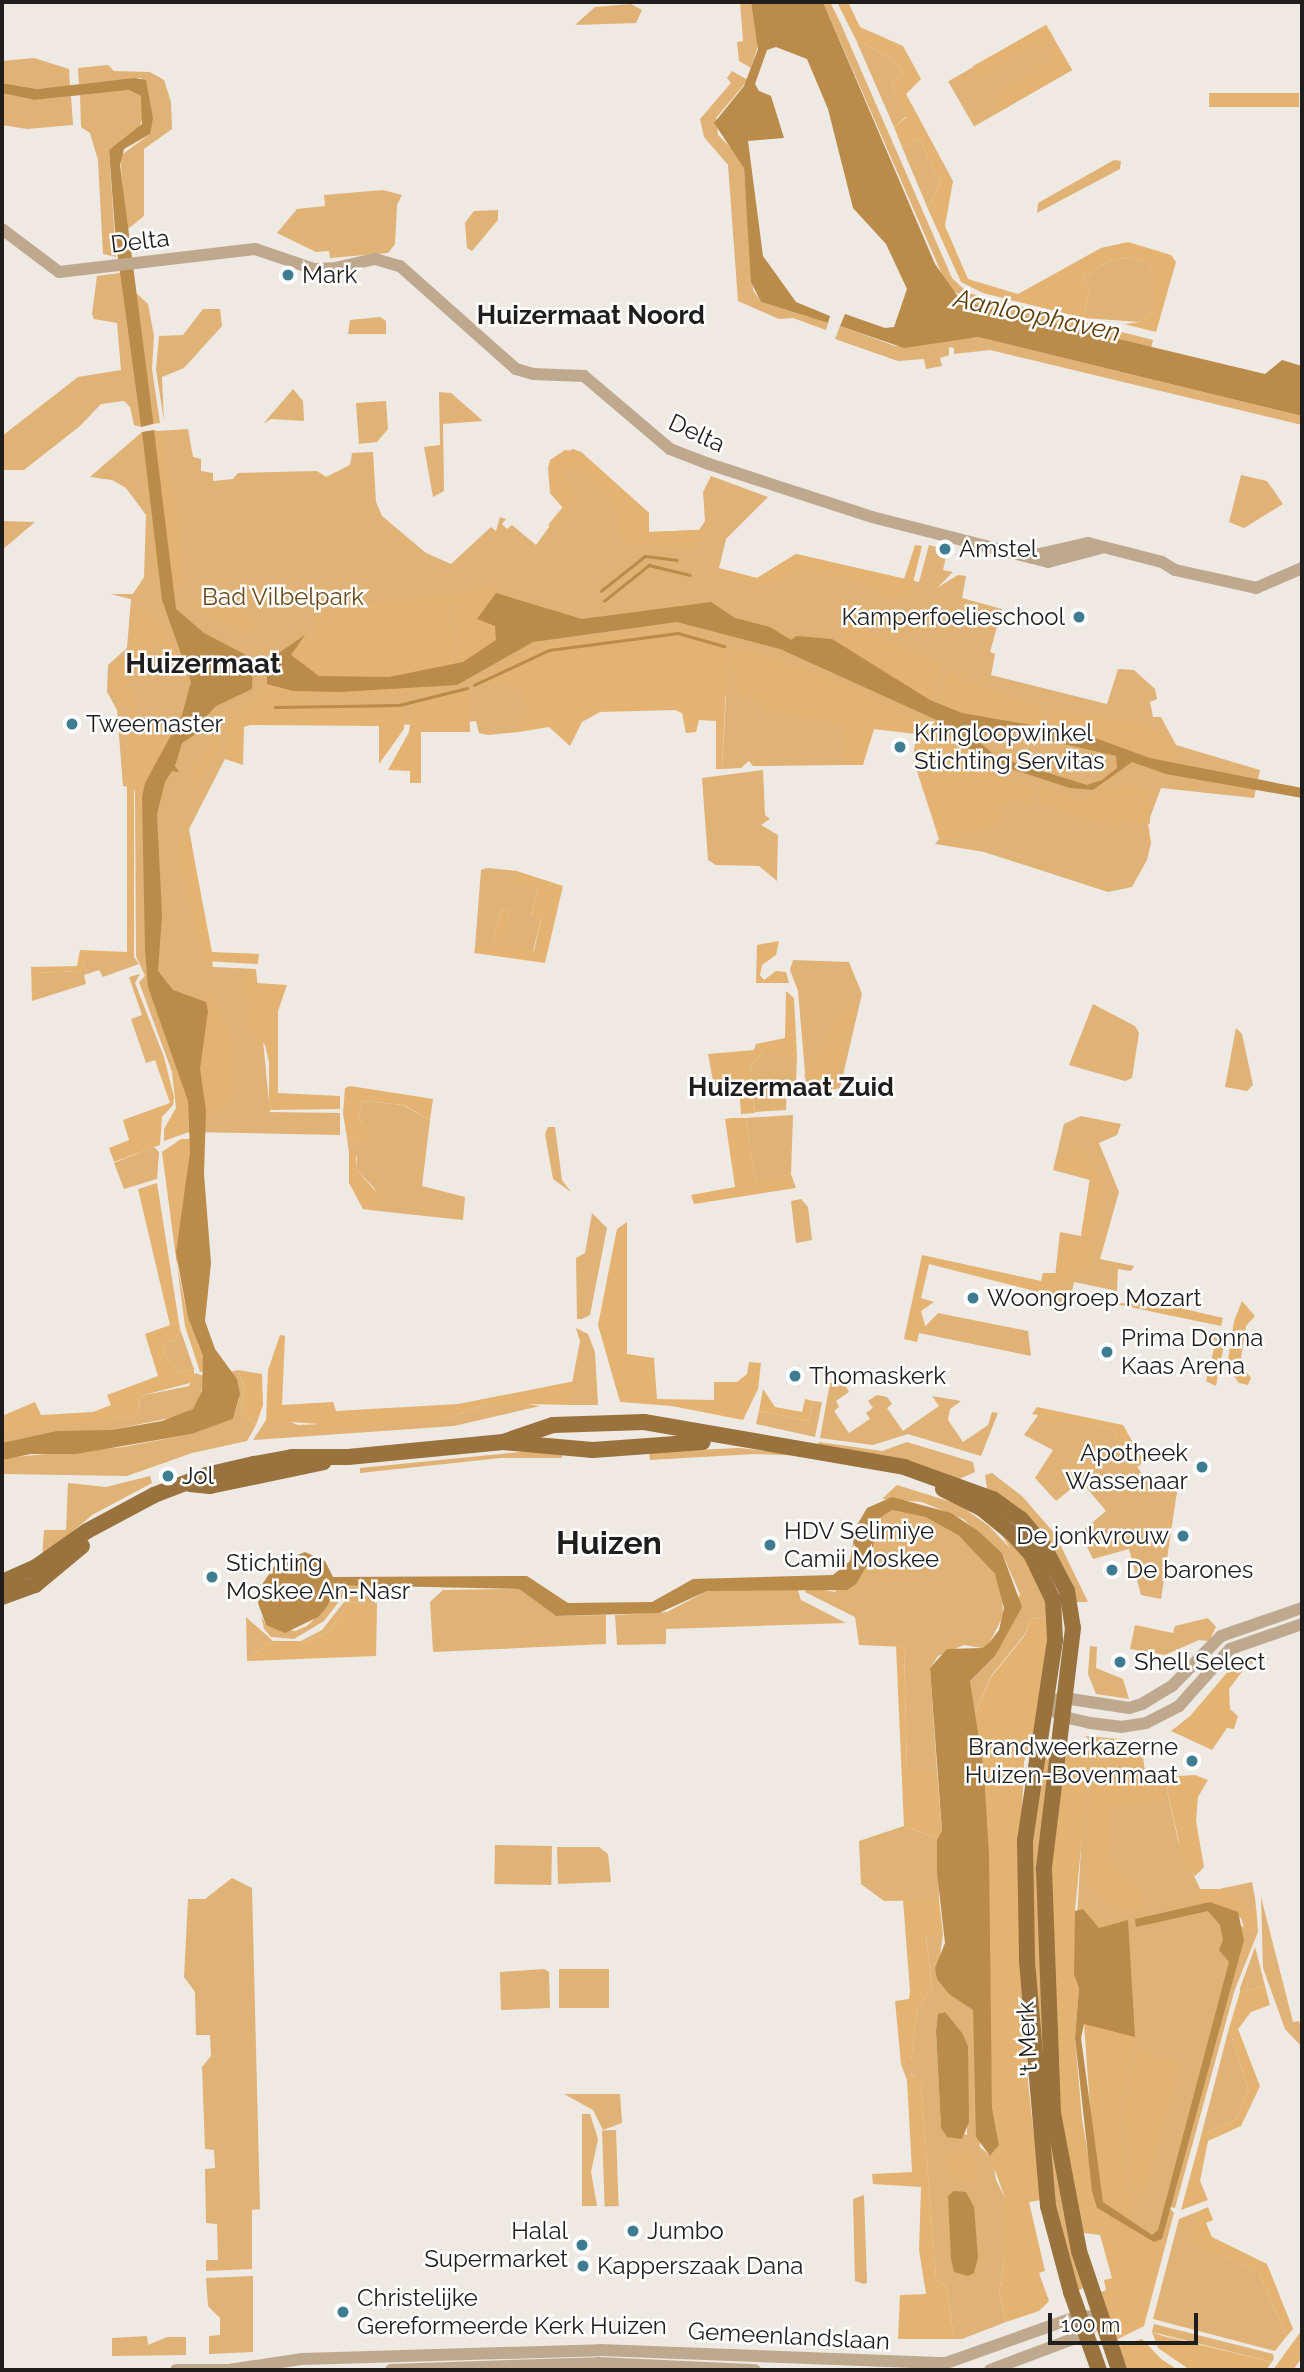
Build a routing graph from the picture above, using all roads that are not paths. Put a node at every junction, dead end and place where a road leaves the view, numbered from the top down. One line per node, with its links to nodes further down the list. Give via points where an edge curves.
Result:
1 (2, 229): 2 (street, Delta, via 59,272 255,249 307,268 393,264 516,369 583,376 670,449 872,517 1054,562 1101,548 1256,588)
2 (1302, 568)
3 (632, 1423): 4 (main road); 5 (main road); 7 (main road, via 635,1436)
4 (578, 1424): 6 (main road, via 537,1428); 8 (main road)
5 (737, 1441): 7 (main road); 9 (main road)
6 (503, 1442): 8 (main road); 13 (main road, via 332,1458 210,1486 190,1484 154,1495)
7 (631, 1448): 8 (main road)
8 (577, 1450)
9 (897, 1468): 10 (main road, 't Merk); 11 (main road)
10 (972, 1489): 11 (main road); 12 (main road); 18 (main road, 't Merk, via 1002,1505 1031,1530 1067,1591 1073,1648)
11 (947, 1490): 12 (main road)
12 (981, 1508): 19 (main road, 't Merk, via 1031,1554 1052,1600 1055,1640)
13 (102, 1524): 14 (main road, via 36,1567); 15 (main road, via 35,1585)
14 (2, 1582)
15 (2, 1597)
16 (1302, 1608): 18 (street, via 1221,1636 1172,1686 1142,1704 1129,1708)
17 (1302, 1624): 20 (street, via 1230,1650 1179,1706 1156,1720 1121,1727)
18 (1064, 1698): 19 (street); 20 (main road, 't Merk)
19 (1045, 1702): 20 (street); 21 (main road, 't Merk, via 1025,1841 1027,1962 1048,2206)
20 (1060, 1716): 22 (main road, 't Merk, via 1044,1869 1053,2113 1069,2211)
21 (1079, 2316): 22 (street, Gemeenlandslaan); 23 (main road, 't Merk); 24 (street, Gemeenlandslaan, via 946,2363 600,2350 298,2359 231,2369)
22 (1100, 2316): 23 (street); 29 (main road, 't Merk)
23 (1086, 2334): 27 (street); 28 (main road, 't Merk)
24 (176, 2370)
25 (391, 2370): 26 (street, Gemeenlandslaan, via 598,2363)
26 (755, 2370)
27 (990, 2370)
28 (1098, 2370)
29 (1119, 2370)

